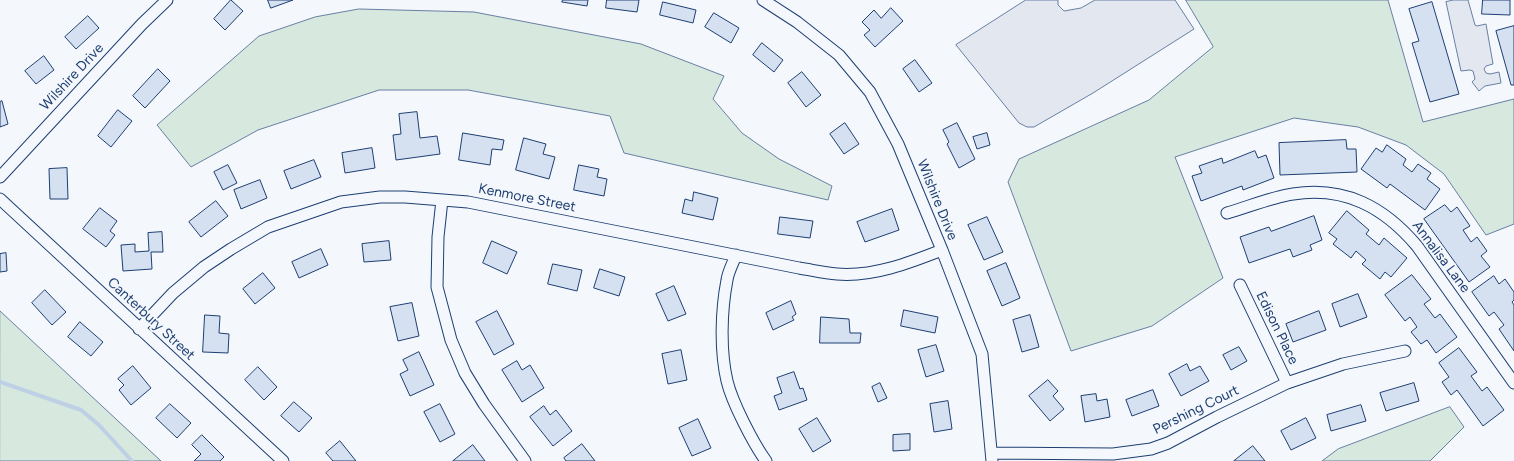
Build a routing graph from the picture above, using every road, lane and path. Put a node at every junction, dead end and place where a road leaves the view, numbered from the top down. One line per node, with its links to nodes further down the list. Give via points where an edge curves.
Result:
1 (167, 0): 3 (street, Wilshire Drive)
2 (763, 0): 7 (street, Wilshire Drive, via 839,54 870,92 898,144)
3 (0, 177)
4 (0, 199): 10 (street, Canterbury Street)
5 (442, 200): 8 (street, Kenmore Street, via 468,202); 10 (street, Kenmore Street, via 380,197 341,202 268,227 204,267); 16 (street, via 437,287 451,340 465,373)
6 (1227, 213): 12 (street, Annalisa Lane, via 1293,194 1311,193 1345,196 1376,208 1404,230 1417,246)
7 (942, 250): 8 (street, Kenmore Street, via 871,272 839,274); 14 (street, Wilshire Drive, via 982,354)
8 (736, 255): 17 (street, via 727,279 722,319 727,382)
9 (1240, 285): 13 (street, Edison Place)
10 (140, 329): 15 (street, Canterbury Street)
11 (1405, 351): 13 (street, Pershing Court, via 1344,364)
12 (1514, 382)
13 (1287, 383): 14 (street, Pershing Court, via 1151,449 1112,454)
14 (992, 457)
15 (283, 461)
16 (525, 461)
17 (766, 461)

